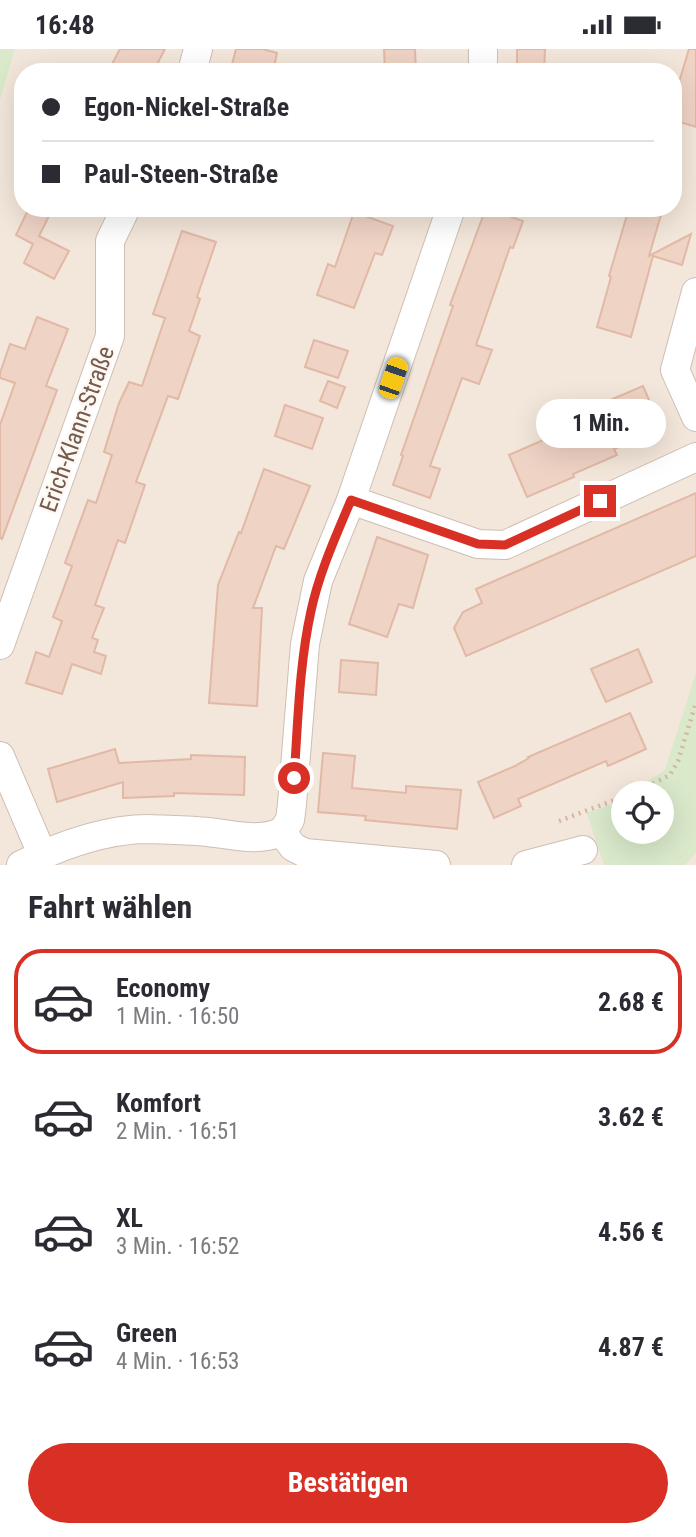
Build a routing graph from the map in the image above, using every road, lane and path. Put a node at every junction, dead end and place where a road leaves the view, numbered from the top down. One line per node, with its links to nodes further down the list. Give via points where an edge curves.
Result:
1 (122, 217): 7 (street, Erich-Klann-Straße, via 110,241 110,336)
2 (449, 217): 6 (street)
3 (696, 292): 4 (street, via 675,370)
4 (696, 417)
5 (696, 457): 6 (street, via 505,545 478,544)
6 (351, 500): 13 (street, via 310,612 290,820)
7 (0, 645)
8 (696, 703): 10 (path, via 678,761)
9 (0, 755): 15 (street)
10 (661, 781)
11 (611, 802): 12 (path)
12 (559, 821)
13 (282, 832): 15 (street, via 260,839 146,829 109,834); 16 (street, via 293,847 305,853)
14 (583, 850): 17 (street)
15 (32, 860)
16 (436, 865)
17 (526, 865)

